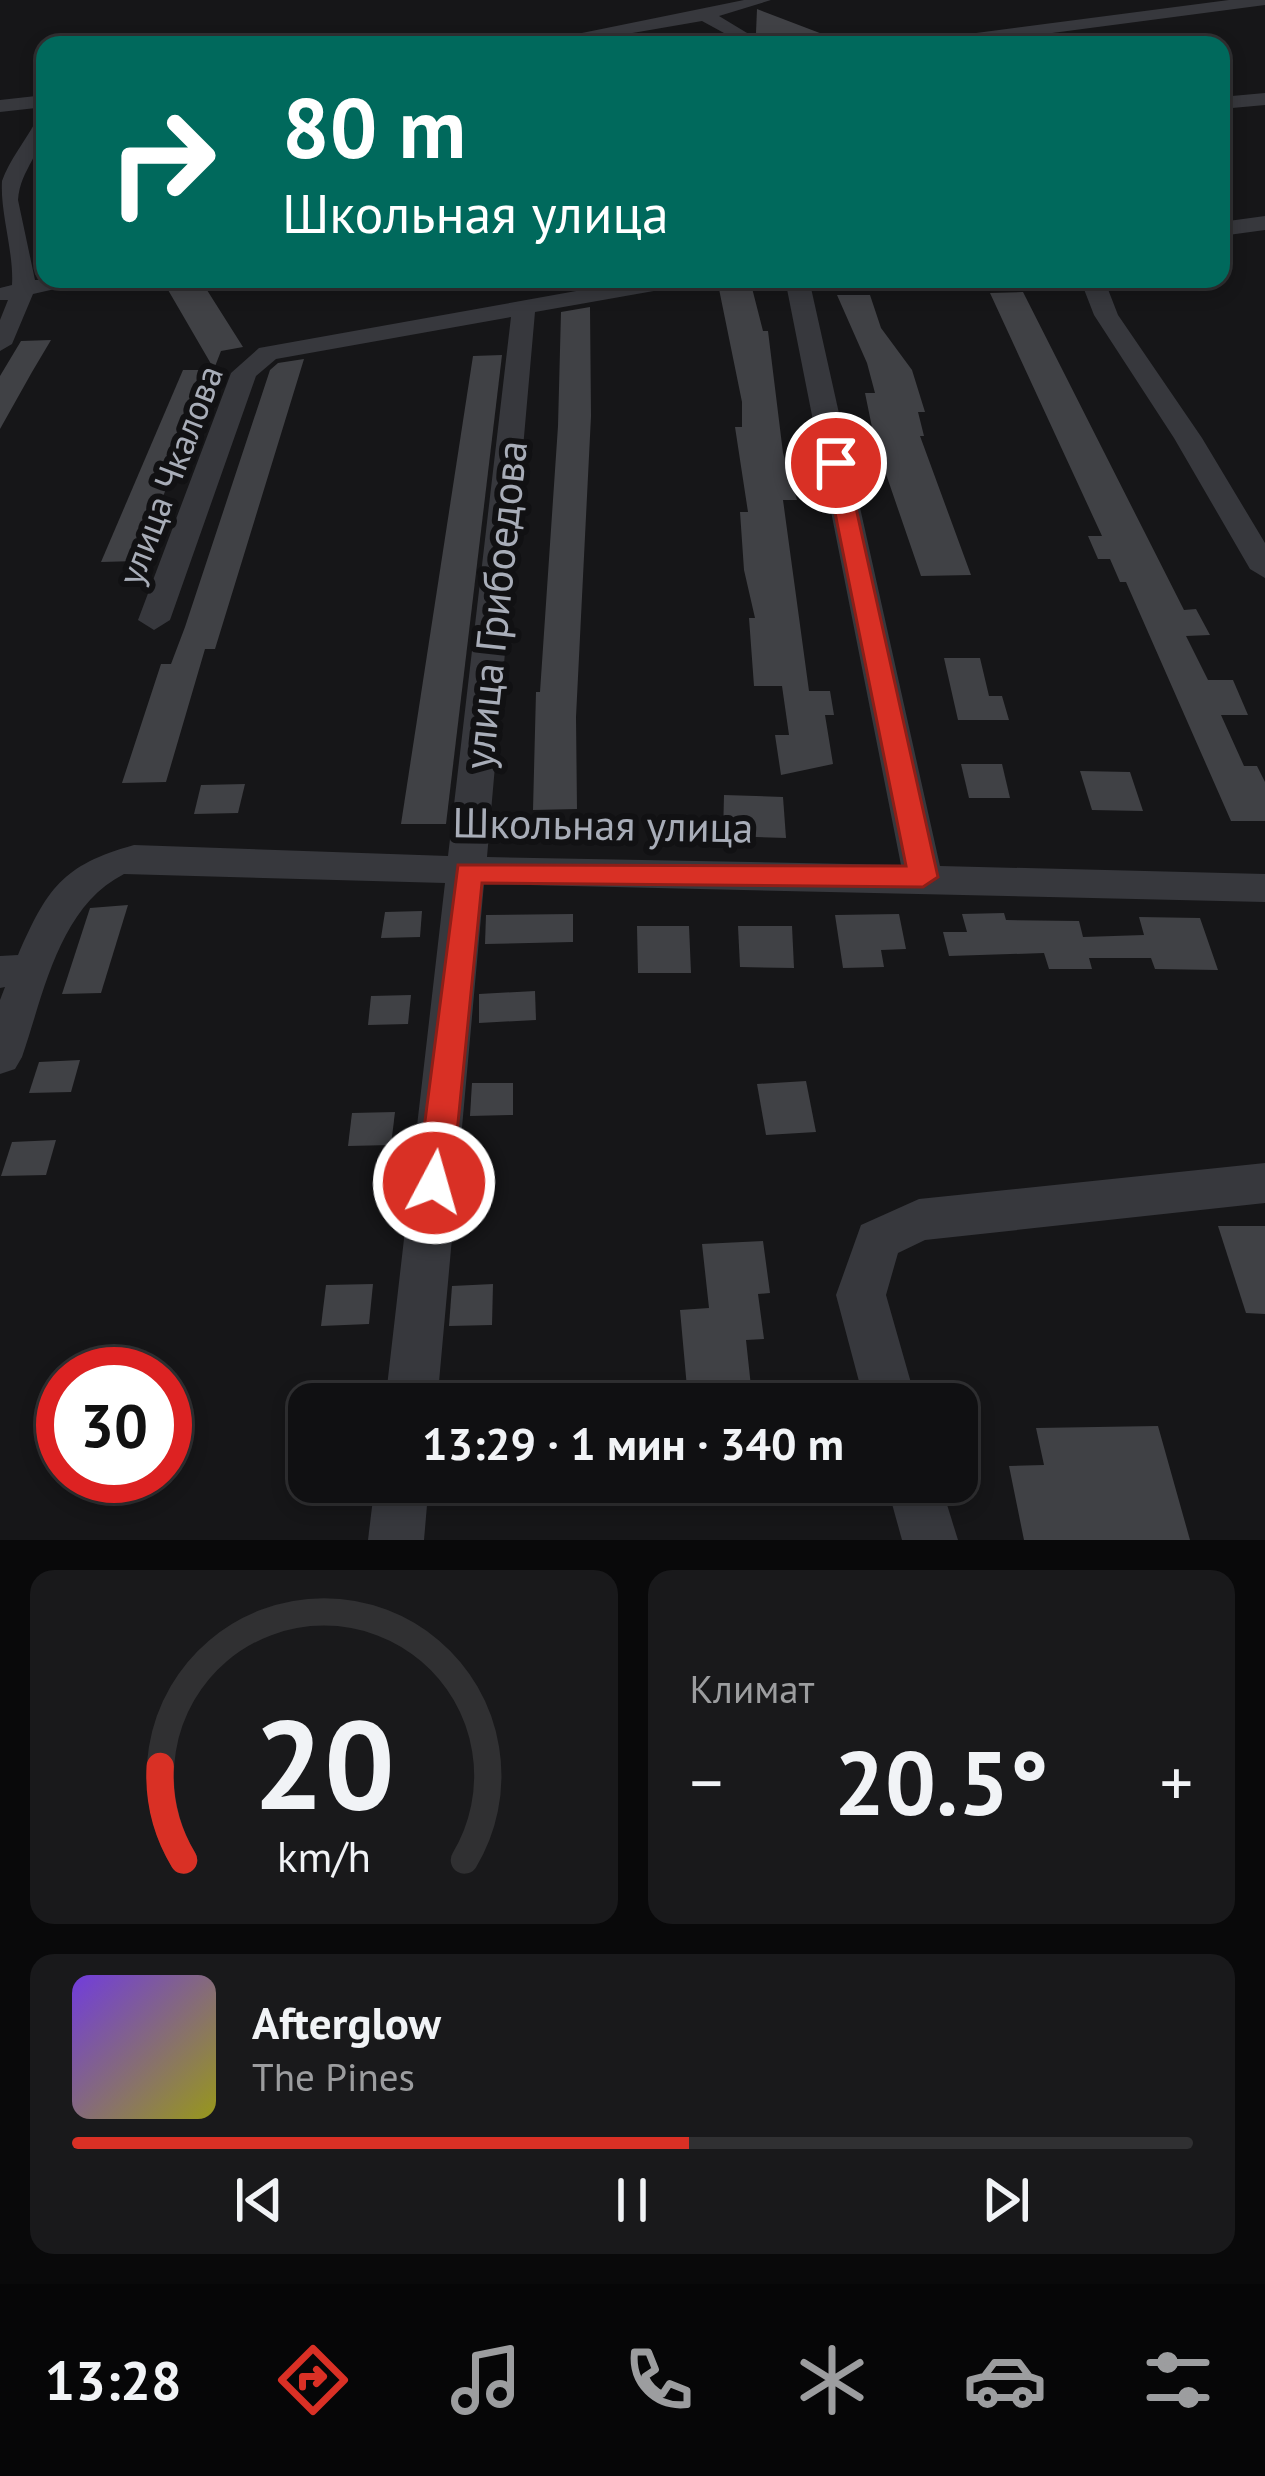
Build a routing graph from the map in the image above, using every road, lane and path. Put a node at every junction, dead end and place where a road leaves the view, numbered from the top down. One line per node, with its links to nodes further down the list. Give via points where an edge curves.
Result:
1 (763, 0): 3 (street)
2 (1265, 0): 6 (street)
3 (704, 15): 4 (street); 5 (street)
4 (584, 36)
5 (742, 36)
6 (991, 36)
7 (1265, 99): 9 (street)
8 (36, 102): 10 (street)
9 (1230, 103)
10 (0, 106)
11 (36, 141): 12 (street)
12 (10, 194): 18 (street, via 28,277)
13 (1265, 223): 14 (street)
14 (1230, 228)
15 (631, 288): 19 (street, улица Чкалова)
16 (799, 288): 24 (street)
17 (1096, 288): 21 (street)
18 (12, 292): 20 (street, via 19,311)
19 (524, 307): 22 (street, улица Чкалова, via 268,353 252,363); 23 (street, улица Грибоедова)
20 (0, 344)
21 (1265, 569)
22 (154, 620)
23 (468, 872): 24 (street, Школьная улица); 26 (street, Школьная улица, via 110,863 71,887); 29 (street, улица Грибоедова)
24 (923, 877): 25 (street, Школьная улица)
25 (1265, 888)
26 (16, 971): 27 (street, Школьная улица)
27 (0, 1058)
28 (1265, 1183): 30 (street, via 919,1220 878,1240 861,1295)
29 (413, 1383)
30 (885, 1383)
31 (400, 1503): 33 (street)
32 (919, 1503): 34 (street)
33 (396, 1540)
34 (929, 1540)

